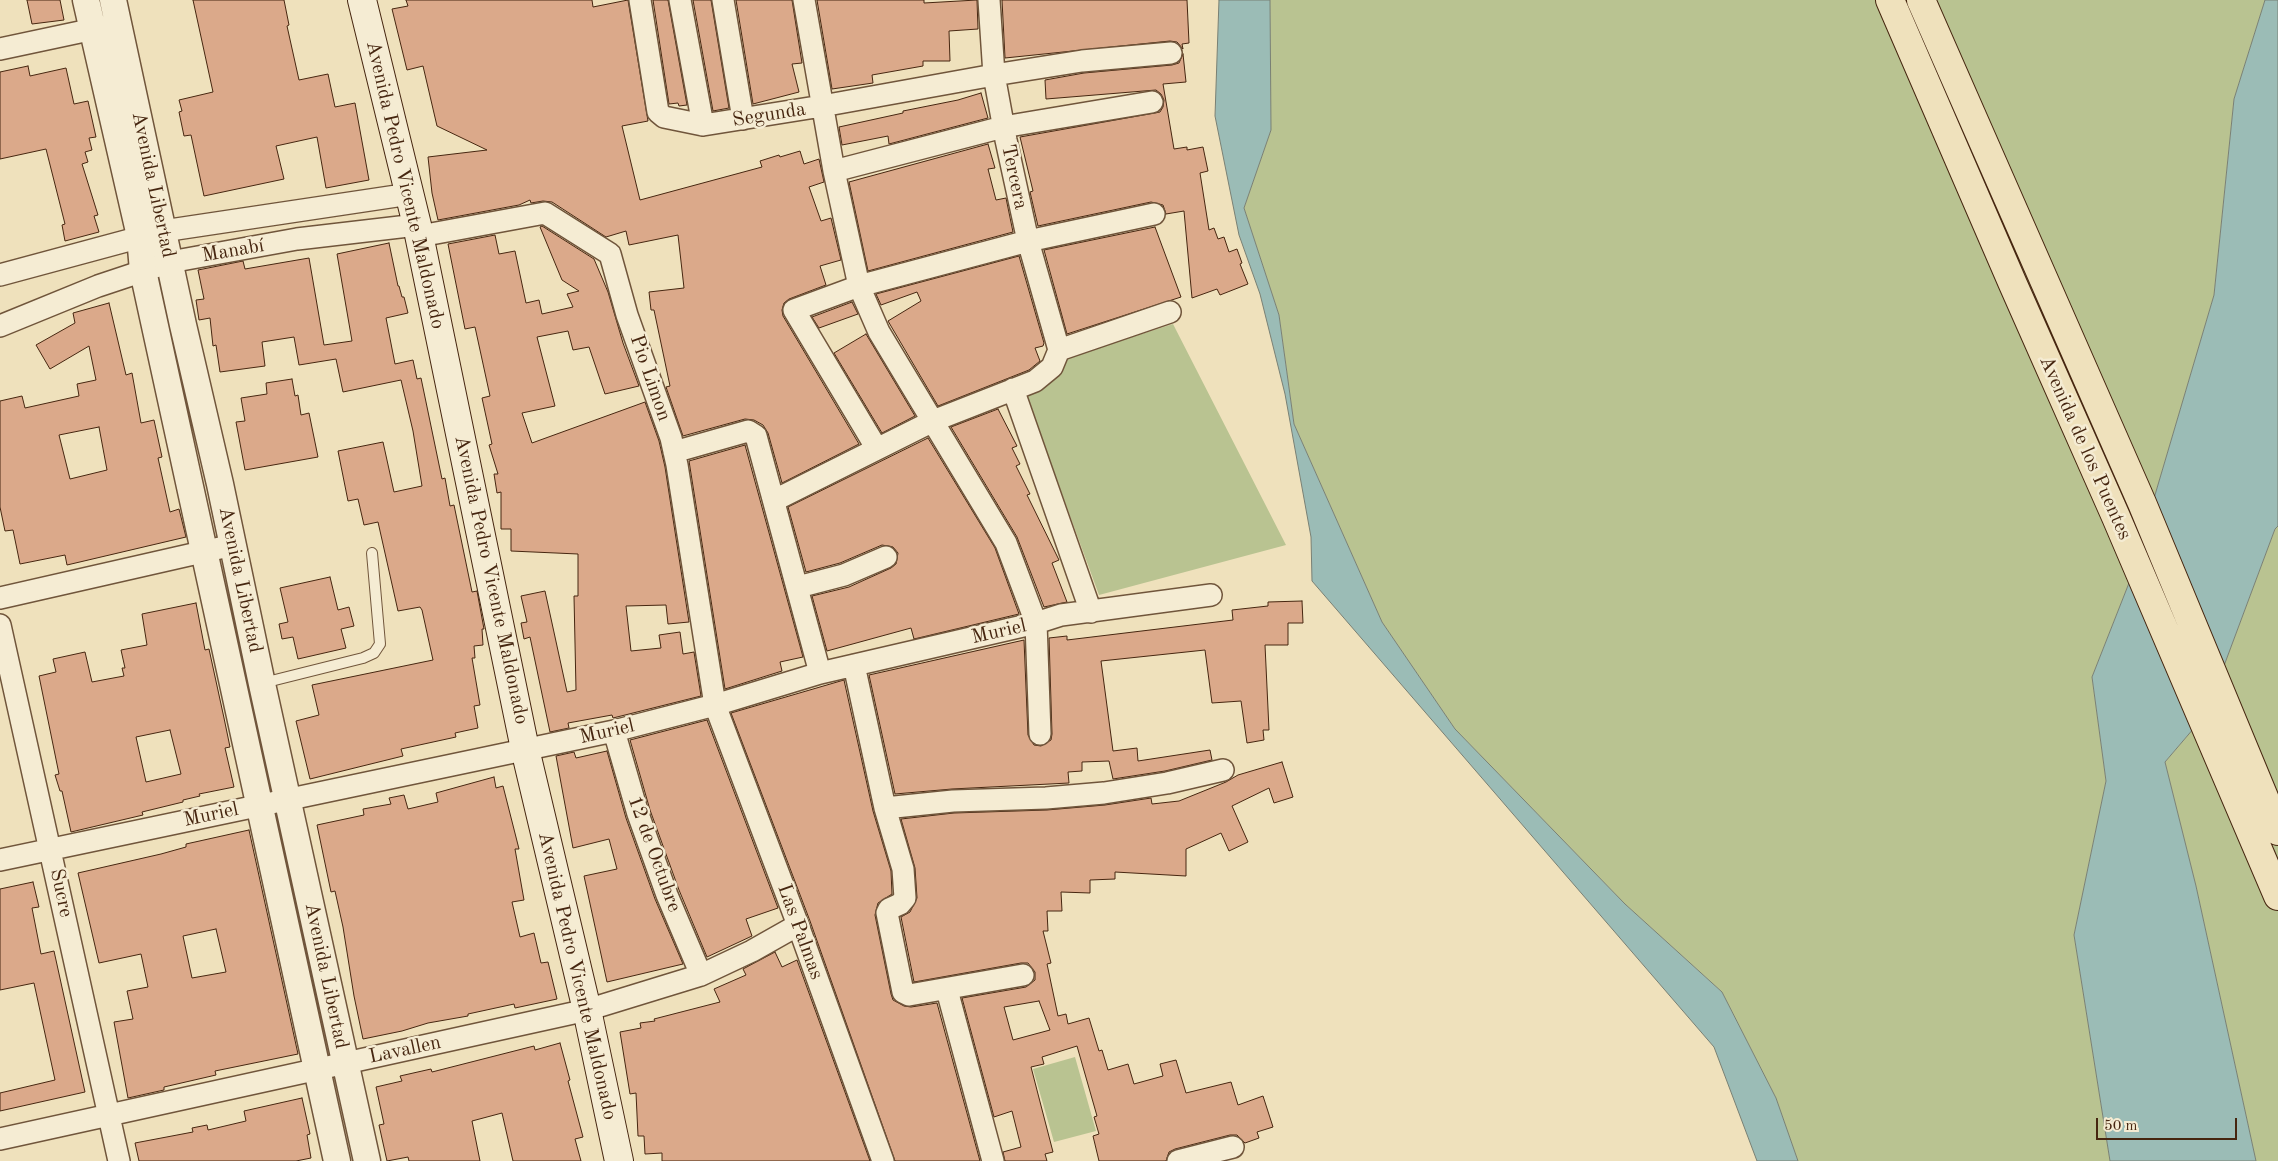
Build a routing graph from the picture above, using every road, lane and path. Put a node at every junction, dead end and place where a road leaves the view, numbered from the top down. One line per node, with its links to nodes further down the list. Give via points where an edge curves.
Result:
1 (86, 0): 11 (street, Avenida Libertad)
2 (362, 0): 21 (main road, Avenida Pedro Vicente Maldonado)
3 (640, 0): 18 (street, Segunda, via 658,112 662,116)
4 (680, 0): 18 (street)
5 (723, 0): 17 (street)
6 (804, 0): 16 (street)
7 (989, 0): 14 (street, Tercera)
8 (1890, 0): 62 (main road, Avenida de los Puentes)
9 (1921, 0): 59 (main road, Avenida de los Puentes, via 2142,503)
10 (115, 12): 11 (street); 24 (street, Avenida Libertad)
11 (92, 30): 12 (street); 24 (street, Avenida Libertad)
12 (0, 49)
13 (1171, 53): 14 (street, Segunda, via 1082,61)
14 (994, 75): 16 (street, Segunda); 19 (street, Tercera)
15 (1152, 102): 19 (street)
16 (822, 106): 17 (street, Segunda); 20 (street)
17 (743, 119): 18 (street, Segunda)
18 (703, 126)
19 (1003, 126): 20 (street); 25 (street, Tercera)
20 (834, 171): 29 (street)
21 (410, 194): 23 (main road, Avenida Pedro Vicente Maldonado); 24 (street, Manabí)
22 (1154, 214): 25 (street)
23 (419, 231): 26 (street, Manabí, via 297,239); 36 (street, Pio Limon, via 545,213 606,250 612,258 627,314); 54 (main road, Avenida Pedro Vicente Maldonado)
24 (151, 234): 26 (street, Avenida Libertad); 27 (street, Avenida Libertad); 28 (street, Manabí)
25 (1028, 241): 29 (street); 32 (street, Tercera)
26 (170, 262): 27 (street, Manabí); 38 (street, Avenida Libertad)
27 (143, 271): 31 (street, Manabí); 39 (street, Avenida Libertad)
28 (0, 275)
29 (859, 286): 34 (street, via 879,332); 35 (street, via 794,310)
30 (1170, 312): 32 (street)
31 (0, 326)
32 (1059, 350): 33 (street, via 1052,367 1045,374)
33 (1013, 389): 34 (street); 45 (street)
34 (933, 421): 35 (street); 46 (street, via 1006,543)
35 (876, 450): 37 (street)
36 (674, 452): 37 (street, via 752,432 756,436); 51 (street, Pio Limon)
37 (775, 500): 42 (street)
38 (233, 545): 39 (street); 50 (street, Avenida Libertad)
39 (204, 552): 44 (street); 57 (street, Avenida Libertad)
40 (372, 553): 50 (lane, via 380,644 374,653)
41 (886, 557): 42 (street, via 844,575)
42 (798, 587): 49 (street)
43 (1211, 595): 45 (street, Muriel)
44 (0, 598)
45 (1091, 612): 46 (street, Muriel, via 1061,615)
46 (1036, 623): 48 (street, Muriel); 53 (street)
47 (0, 626): 60 (street, Sucre)
48 (854, 665): 49 (street, Muriel); 58 (street)
49 (820, 673): 51 (street, Muriel)
50 (262, 684): 56 (street, Avenida Libertad)
51 (715, 705): 52 (street, Muriel); 63 (street, Las Palmas)
52 (614, 731): 54 (street, Muriel); 64 (street, 12 de Octubre, via 638,814)
53 (1040, 734)
54 (525, 749): 56 (street, Muriel); 67 (main road, Avenida Pedro Vicente Maldonado)
55 (1222, 770): 58 (street, via 1167,784 1104,793)
56 (287, 799): 57 (street, Muriel); 68 (street, Avenida Libertad)
57 (259, 805): 60 (street, Muriel); 69 (street, Avenida Libertad)
58 (885, 808): 66 (street, via 903,869 906,892 903,902 888,909 887,913 902,989 907,995)
59 (2278, 831)
60 (51, 849): 61 (street, Muriel); 70 (street, Sucre)
61 (0, 860)
62 (2278, 896)
63 (798, 925): 64 (street, Lavallen); 77 (street, Las Palmas)
64 (702, 975): 67 (street, Lavallen)
65 (1023, 975): 66 (street)
66 (947, 990): 78 (street)
67 (587, 1010): 68 (street, Lavallen); 76 (main road, Avenida Pedro Vicente Maldonado)
68 (346, 1063): 69 (street, Lavallen); 75 (street, Avenida Libertad)
69 (317, 1069): 70 (street, Lavallen); 74 (street, Avenida Libertad)
70 (110, 1116): 71 (street, Lavallen); 73 (street, Sucre)
71 (0, 1139)
72 (1233, 1147): 79 (street)
73 (119, 1161)
74 (337, 1161)
75 (367, 1161)
76 (619, 1161)
77 (883, 1161)
78 (993, 1161)
79 (1178, 1161)

